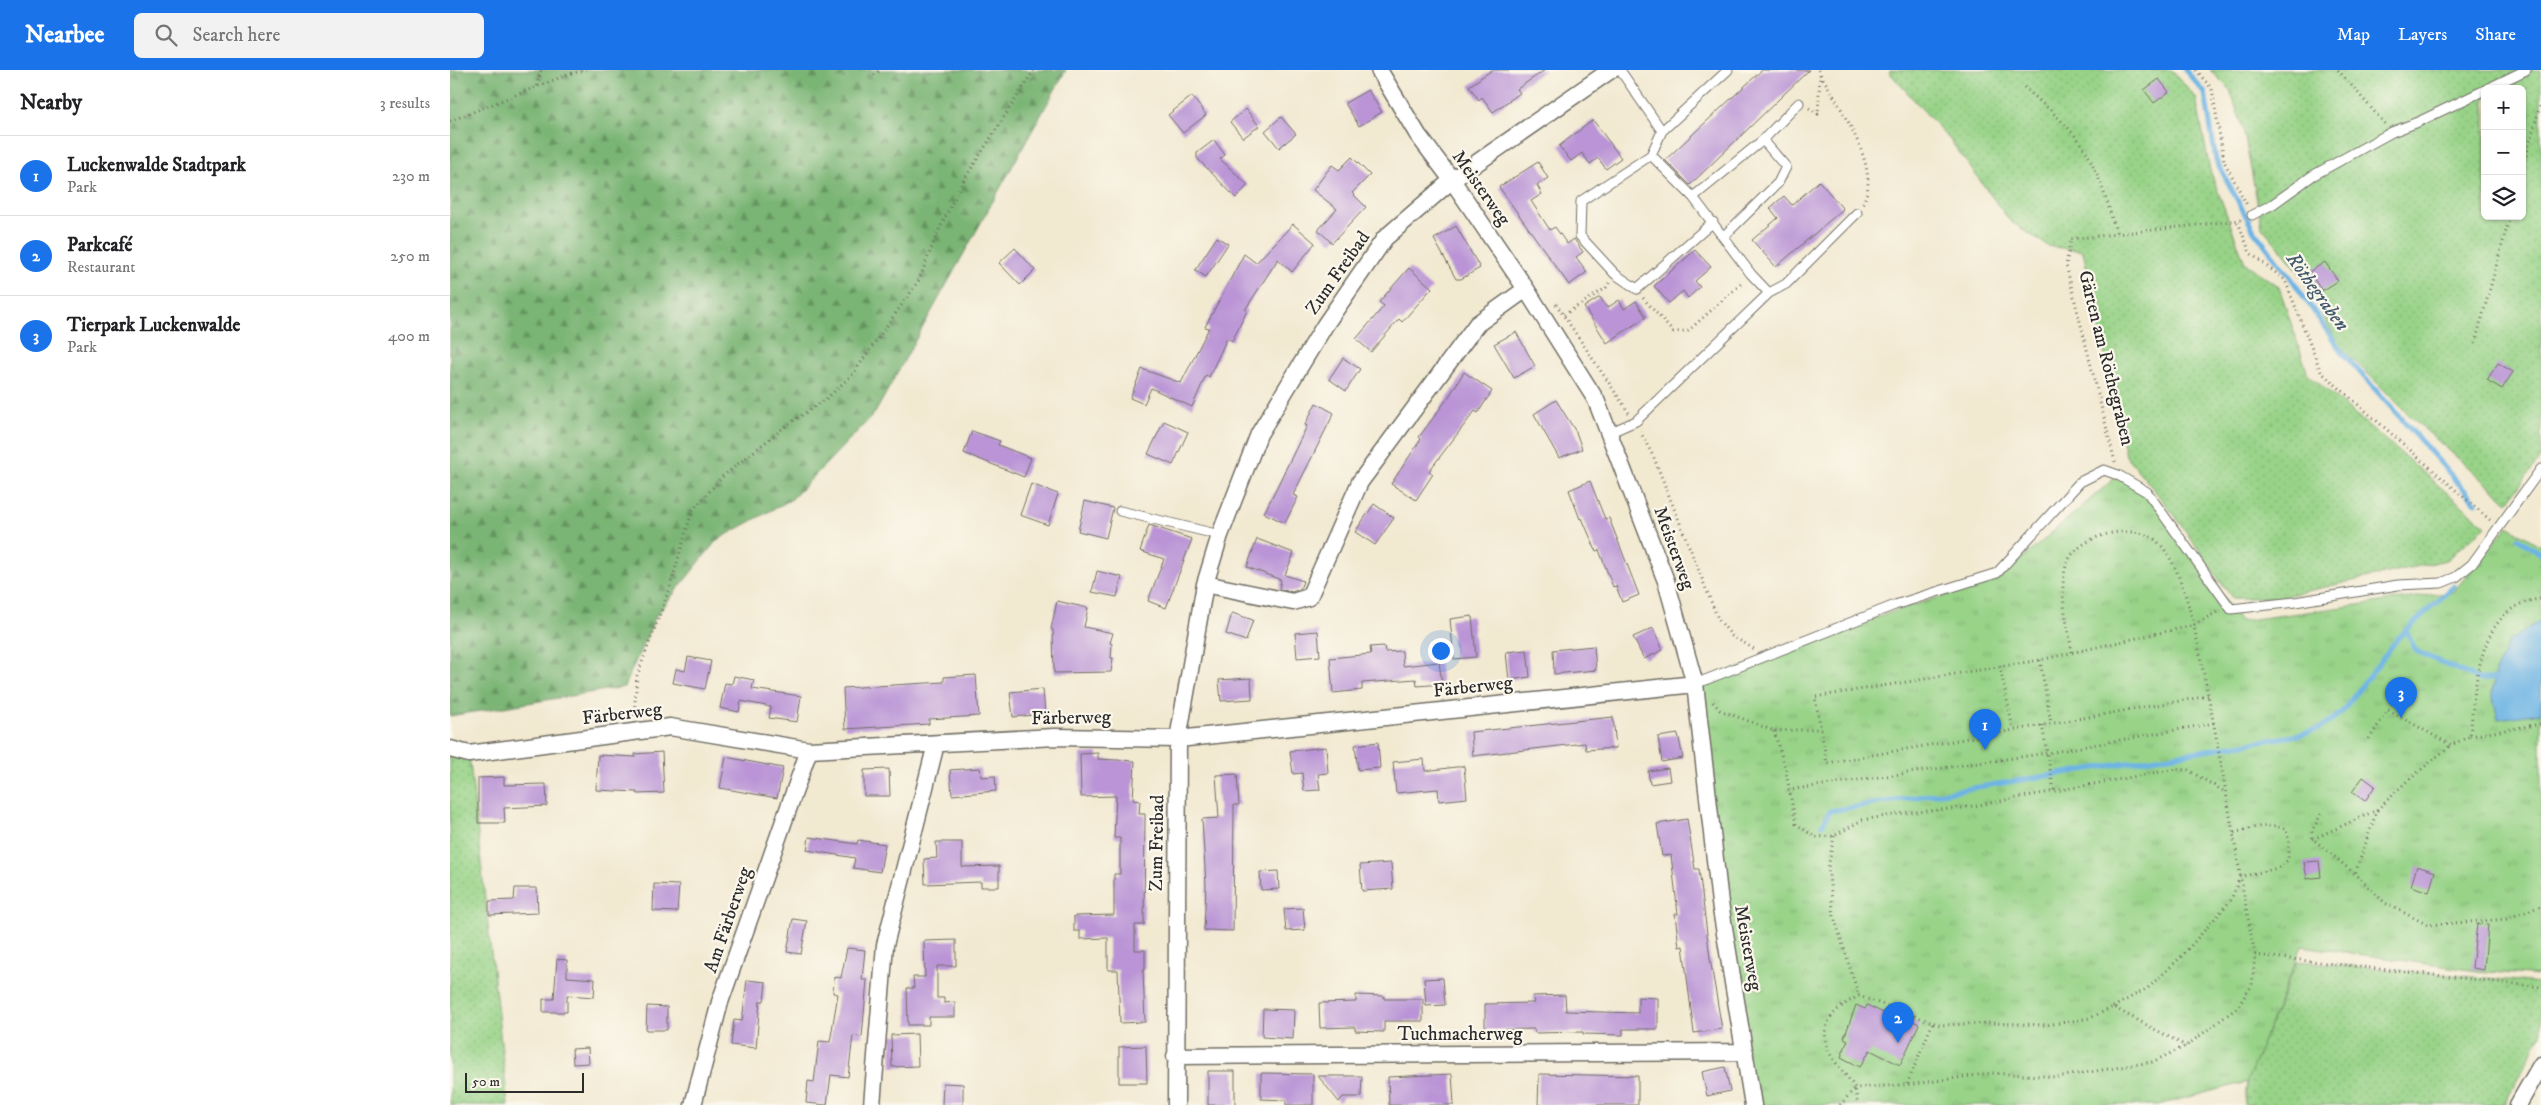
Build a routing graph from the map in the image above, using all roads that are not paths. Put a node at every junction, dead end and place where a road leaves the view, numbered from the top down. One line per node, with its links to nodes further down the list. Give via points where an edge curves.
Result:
1 (1379, 70): 12 (street, Meisterweg, via 1418,135)
2 (1611, 70): 12 (street, Zum Freibad)
3 (1620, 70): 9 (lane)
4 (1728, 70): 9 (lane)
5 (2526, 70): 6 (lane)
6 (2494, 85)
7 (2481, 91): 15 (lane, via 2392,132 2312,176)
8 (1800, 103): 10 (lane)
9 (1662, 131): 11 (lane)
10 (1762, 140): 13 (lane); 17 (lane, via 1786,167 1778,183)
11 (1651, 155): 13 (lane); 16 (lane, via 1581,201 1580,236 1615,274 1637,289)
12 (1452, 180): 18 (street, Meisterweg); 23 (street, Zum Freibad, via 1385,238 1325,325 1259,434)
13 (1693, 197): 16 (lane)
14 (1857, 213): 19 (lane, via 1786,284)
15 (2252, 215)
16 (1713, 222): 17 (lane)
17 (1723, 237): 19 (lane)
18 (1526, 289): 20 (street, Meisterweg, via 1596,400); 24 (street, via 1476,324 1360,482 1309,597 1293,602)
19 (1769, 293): 20 (lane, via 1636,422)
20 (1609, 433): 25 (street, Meisterweg, via 1666,581)
21 (2541, 469): 25 (lane, Gärten am Röthegraben, via 2472,564 2456,577 2442,583 2398,584 2295,602 2230,607 2147,492 2104,470 2080,482 1998,573 1895,605)
22 (1120, 511): 23 (lane)
23 (1220, 535): 24 (street, Zum Freibad)
24 (1205, 584): 26 (street, Zum Freibad)
25 (1695, 684): 26 (street, Färberweg); 32 (street, Meisterweg, via 1720,902)
26 (1178, 738): 27 (street, Färberweg, via 1055,736); 33 (street, Zum Freibad)
27 (936, 744): 29 (street, Färberweg); 36 (street, via 885,945)
28 (450, 749): 30 (street, Färberweg)
29 (809, 750): 30 (street, Färberweg, via 670,727); 35 (street, Am Färberweg, via 720,1002)
30 (469, 754): 31 (lane)
31 (450, 760)
32 (1745, 1052): 33 (street, Tuchmacherweg); 38 (street, Meisterweg)
33 (1175, 1056): 37 (street, Zum Freibad)
34 (2541, 1065): 39 (street)
35 (693, 1105)
36 (872, 1105)
37 (1176, 1105)
38 (1753, 1105)
39 (2518, 1105)

